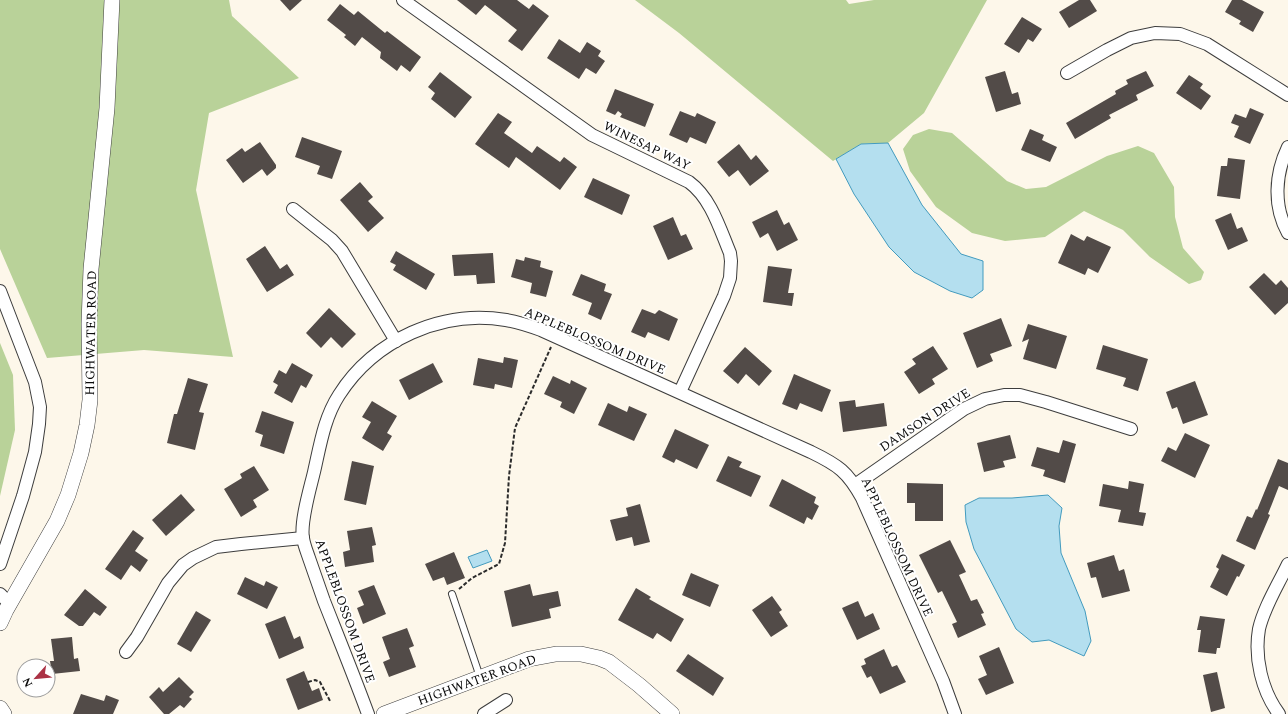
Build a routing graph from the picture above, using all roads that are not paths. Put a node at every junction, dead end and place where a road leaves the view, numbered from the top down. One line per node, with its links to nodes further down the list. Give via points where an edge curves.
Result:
1 (112, 0): 17 (street, HIGHWATER ROAD, via 107,108 91,268 90,400 87,425 68,495 57,521)
2 (403, 0): 10 (street, WINESAP WAY, via 572,122 611,145 689,182 707,202 730,253 730,278)
3 (1067, 72): 4 (street, via 1131,38 1155,33 1180,34 1207,44)
4 (1288, 95)
5 (1288, 147): 7 (street, via 1278,175 1277,188 1280,215)
6 (293, 209): 9 (street, via 342,251)
7 (1288, 233)
8 (0, 291): 14 (street, via 35,382 40,406 35,452)
9 (396, 341): 10 (street, APPLEBLOSSOM DRIVE, via 419,329 443,322 468,318 507,320 525,324); 13 (street, APPLEBLOSSOM DRIVE, via 356,372 338,396 325,427 306,506)
10 (680, 392): 12 (street, APPLEBLOSSOM DRIVE, via 828,461 846,473)
11 (1131, 429): 12 (street, DAMSON DRIVE, via 1020,395 1004,395 985,399 964,408)
12 (855, 485): 28 (street, APPLEBLOSSOM DRIVE, via 943,681)
13 (303, 538): 19 (street, via 216,547 193,558 183,565 168,583); 24 (street, APPLEBLOSSOM DRIVE)
14 (0, 564)
15 (1288, 564): 29 (street, via 1266,610 1259,629 1257,645 1262,678)
16 (452, 594): 20 (lane)
17 (5, 599): 18 (street, HIGHWATER ROAD)
18 (0, 623)
19 (126, 652)
20 (480, 677): 25 (street, HIGHWATER ROAD); 27 (street, HIGHWATER ROAD, via 529,659 556,654 581,654 609,662)
21 (506, 700): 26 (street)
22 (0, 708): 23 (street)
23 (4, 714)
24 (368, 714)
25 (384, 714)
26 (484, 714)
27 (672, 714)
28 (955, 714)
29 (1279, 714)

